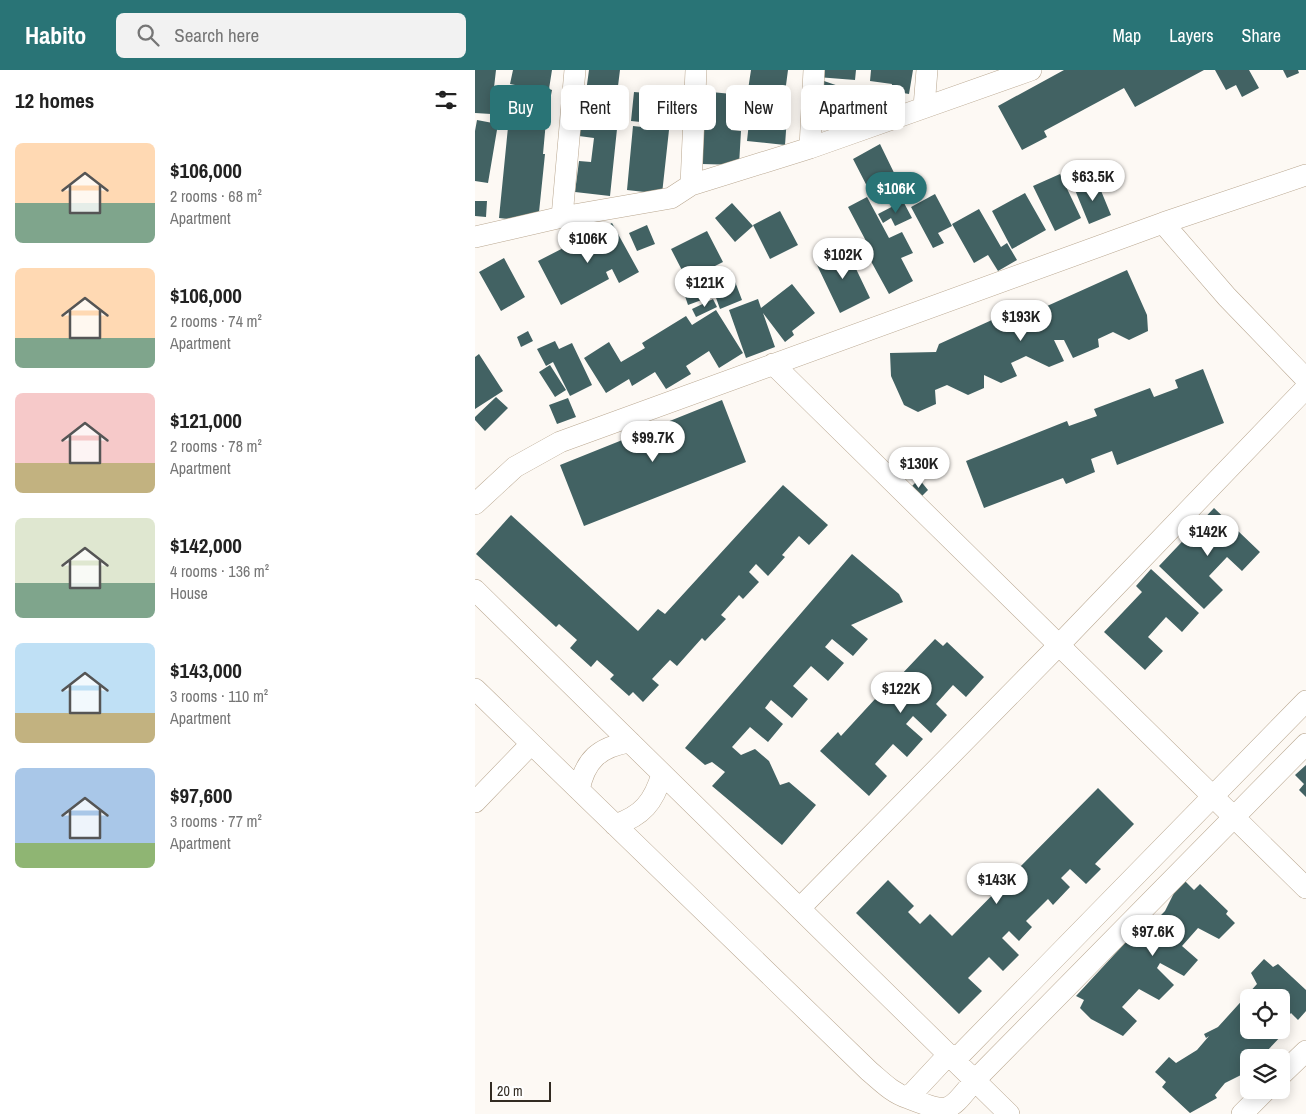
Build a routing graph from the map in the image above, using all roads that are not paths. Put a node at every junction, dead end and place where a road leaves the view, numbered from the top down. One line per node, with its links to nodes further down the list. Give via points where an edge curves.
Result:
1 (575, 70): 10 (street)
2 (696, 70): 9 (street)
3 (813, 70): 7 (street)
4 (927, 70): 6 (street)
5 (1031, 70): 6 (street)
6 (924, 107): 7 (street)
7 (810, 148): 9 (street)
8 (1306, 175): 11 (street)
9 (691, 185): 10 (street, via 671,198)
10 (562, 218): 12 (street)
11 (1163, 223): 13 (street); 14 (street, via 1227,297)
12 (475, 237)
13 (773, 364): 16 (street, via 560,442 515,467); 18 (street)
14 (1306, 379)
15 (1306, 388): 18 (street)
16 (475, 504)
17 (475, 590): 21 (street)
18 (1059, 645): 26 (street); 31 (street)
19 (475, 689): 22 (street)
20 (1306, 701): 26 (street)
21 (630, 742): 24 (street); 25 (street, via 608,748 590,762 582,775)
22 (531, 744): 25 (street); 27 (street)
23 (1306, 744): 28 (street)
24 (662, 774): 29 (street, via 651,801 641,812); 31 (street)
25 (579, 790): 29 (street)
26 (1213, 796): 28 (street); 33 (street)
27 (475, 802)
28 (1235, 817): 30 (street); 35 (street)
29 (615, 825): 36 (street, via 869,1071 889,1088)
30 (1306, 888)
31 (800, 908): 33 (street)
32 (1306, 1051): 34 (street)
33 (952, 1057): 35 (street); 36 (street)
34 (1290, 1066)
35 (975, 1080): 36 (street, via 952,1110 942,1113); 38 (street)
36 (908, 1098)
37 (1258, 1099): 39 (street)
38 (1009, 1114)
39 (1242, 1114)

